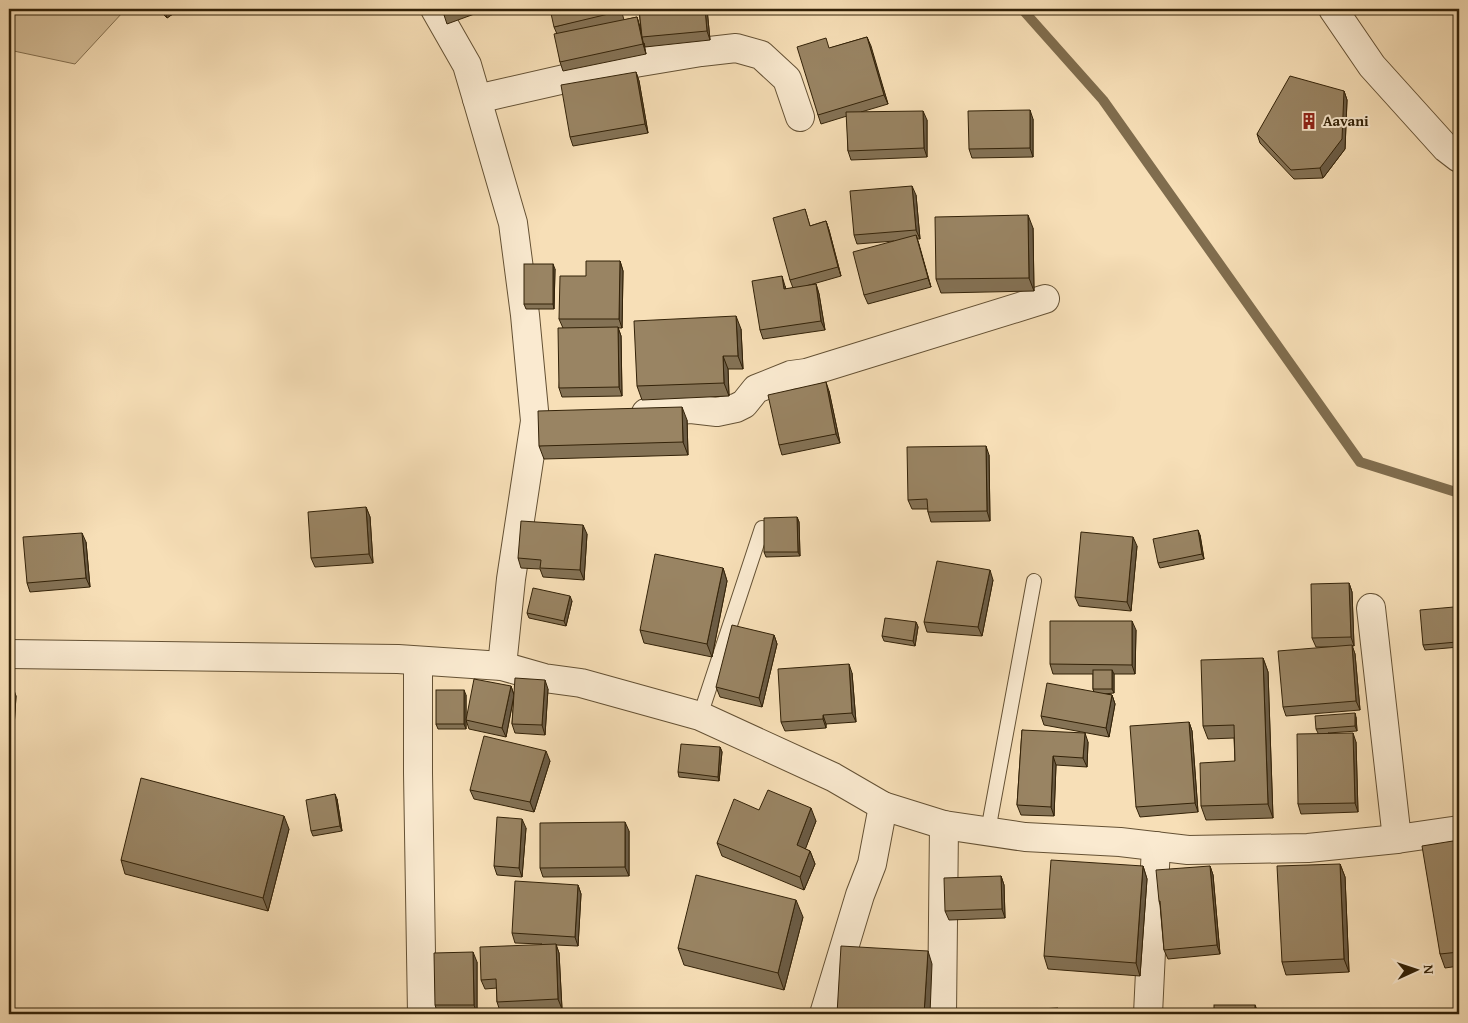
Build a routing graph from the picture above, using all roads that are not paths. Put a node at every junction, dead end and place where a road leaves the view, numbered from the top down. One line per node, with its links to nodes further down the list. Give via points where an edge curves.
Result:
1 (435, 9): 3 (street, via 467,65)
2 (1333, 9): 5 (street, via 1372,66 1446,148)
3 (477, 99): 4 (street, via 636,63 736,48 761,55 787,79); 13 (street, via 513,223 525,315 545,420 510,579)
4 (800, 117)
5 (1459, 158)
6 (1045, 299): 7 (street, via 776,381 756,389 744,404 736,408 717,412 691,409)
7 (623, 414)
8 (762, 528): 14 (lane)
9 (1034, 581): 18 (lane)
10 (1371, 608): 19 (street)
11 (9, 654): 12 (street)
12 (418, 661): 13 (street); 21 (street)
13 (502, 666): 14 (street, via 544,678 581,683)
14 (700, 716): 15 (street, via 833,777)
15 (883, 806): 16 (street); 22 (street, via 872,864)
16 (944, 825): 18 (street); 23 (street)
17 (1459, 830): 19 (street)
18 (988, 831): 20 (street, via 1025,837)
19 (1397, 838): 20 (street, via 1308,848 1188,850)
20 (1156, 846): 24 (street)
21 (422, 1014)
22 (824, 1014)
23 (942, 1014)
24 (1148, 1014)

